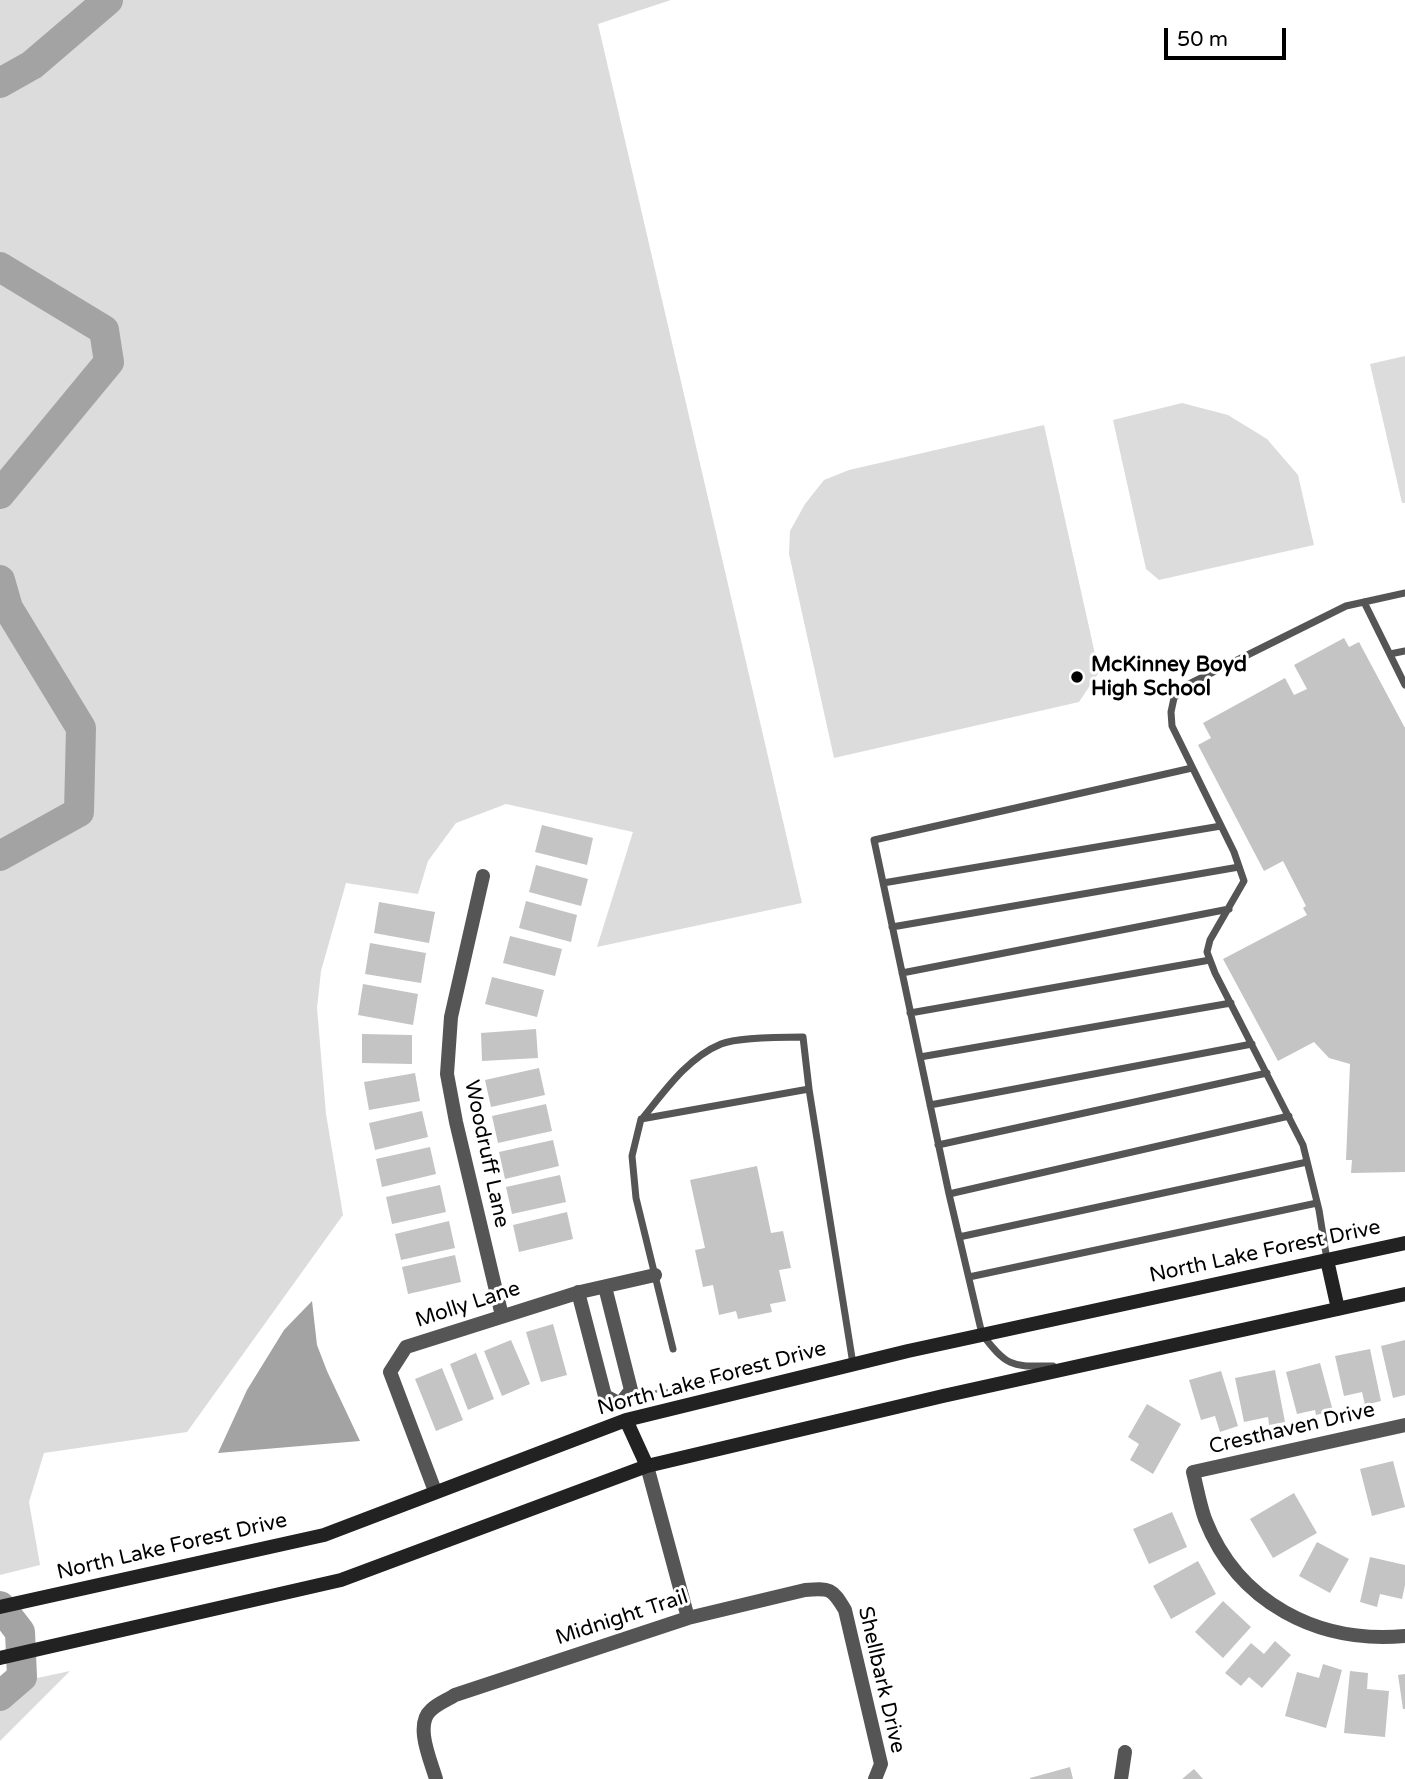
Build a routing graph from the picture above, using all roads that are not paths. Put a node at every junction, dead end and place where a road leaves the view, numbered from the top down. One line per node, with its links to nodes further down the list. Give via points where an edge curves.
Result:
1 (1405, 593): 2 (lane)
2 (1364, 602): 4 (lane); 6 (lane, via 1346,606 1187,685 1174,698 1171,712 1172,726)
3 (1405, 651): 4 (lane)
4 (1390, 654): 5 (lane)
5 (1405, 685)
6 (1192, 768): 7 (lane); 10 (lane, via 874,840)
7 (1221, 826): 8 (lane); 10 (lane)
8 (1239, 867): 11 (lane, via 1244,881); 12 (lane)
9 (484, 876): 37 (street, Woodruff Lane, via 451,1017 447,1074)
10 (883, 883): 12 (lane)
11 (1229, 909): 13 (lane, via 1210,940); 14 (lane)
12 (892, 927): 14 (lane)
13 (1210, 960): 15 (lane); 16 (lane)
14 (902, 974): 16 (lane)
15 (1231, 1003): 17 (lane); 18 (lane)
16 (911, 1013): 18 (lane)
17 (1252, 1044): 19 (lane); 21 (lane)
18 (920, 1058): 21 (lane)
19 (1267, 1073): 22 (lane); 24 (lane)
20 (809, 1089): 23 (lane); 23 (lane, via 803,1037 722,1044 685,1067); 40 (lane)
21 (930, 1105): 24 (lane)
22 (1289, 1116): 25 (lane); 26 (lane)
23 (641, 1119): 31 (lane, via 632,1156 636,1198)
24 (938, 1145): 26 (lane)
25 (1307, 1162): 27 (lane); 28 (lane)
26 (949, 1194): 28 (lane)
27 (1317, 1203): 30 (lane); 32 (lane)
28 (959, 1237): 32 (lane)
29 (1405, 1243): 30 (main road, North Lake Forest Drive)
30 (1327, 1260): 36 (main road); 38 (main road, North Lake Forest Drive)
31 (655, 1275): 33 (street, Molly Lane); 39 (lane)
32 (968, 1277): 38 (lane)
33 (604, 1287): 34 (street, Molly Lane); 42 (street, via 631,1390)
34 (578, 1292): 37 (street, Molly Lane); 42 (street, via 605,1395)
35 (1405, 1294): 36 (main road)
36 (1338, 1309): 41 (main road)
37 (502, 1316): 46 (street, Molly Lane, via 406,1347 390,1372)
38 (982, 1335): 40 (main road, North Lake Forest Drive); 41 (lane, via 996,1353 1015,1366)
39 (673, 1349)
40 (853, 1364): 43 (main road, North Lake Forest Drive)
41 (1079, 1366): 45 (main road)
42 (620, 1404): 43 (street)
43 (626, 1420): 45 (main road); 46 (main road, North Lake Forest Drive)
44 (1405, 1425): 50 (street, Cresthaven Drive, via 1193,1472 1205,1519 1223,1554 1243,1580 1273,1605 1301,1622 1338,1634 1376,1639)
45 (647, 1466): 49 (street); 51 (main road, via 341,1580)
46 (435, 1491): 48 (main road, North Lake Forest Drive, via 324,1535)
47 (834, 1592): 49 (street, Midnight Trail, via 805,1590); 54 (street, Shellbark Drive, via 845,1610 881,1764)
48 (0, 1607)
49 (688, 1618): 53 (street, Midnight Trail, via 454,1695 429,1710 425,1739)
50 (1405, 1636)
51 (0, 1658)
52 (1125, 1752): 55 (street)
53 (436, 1779)
54 (875, 1779)
55 (1121, 1779)

